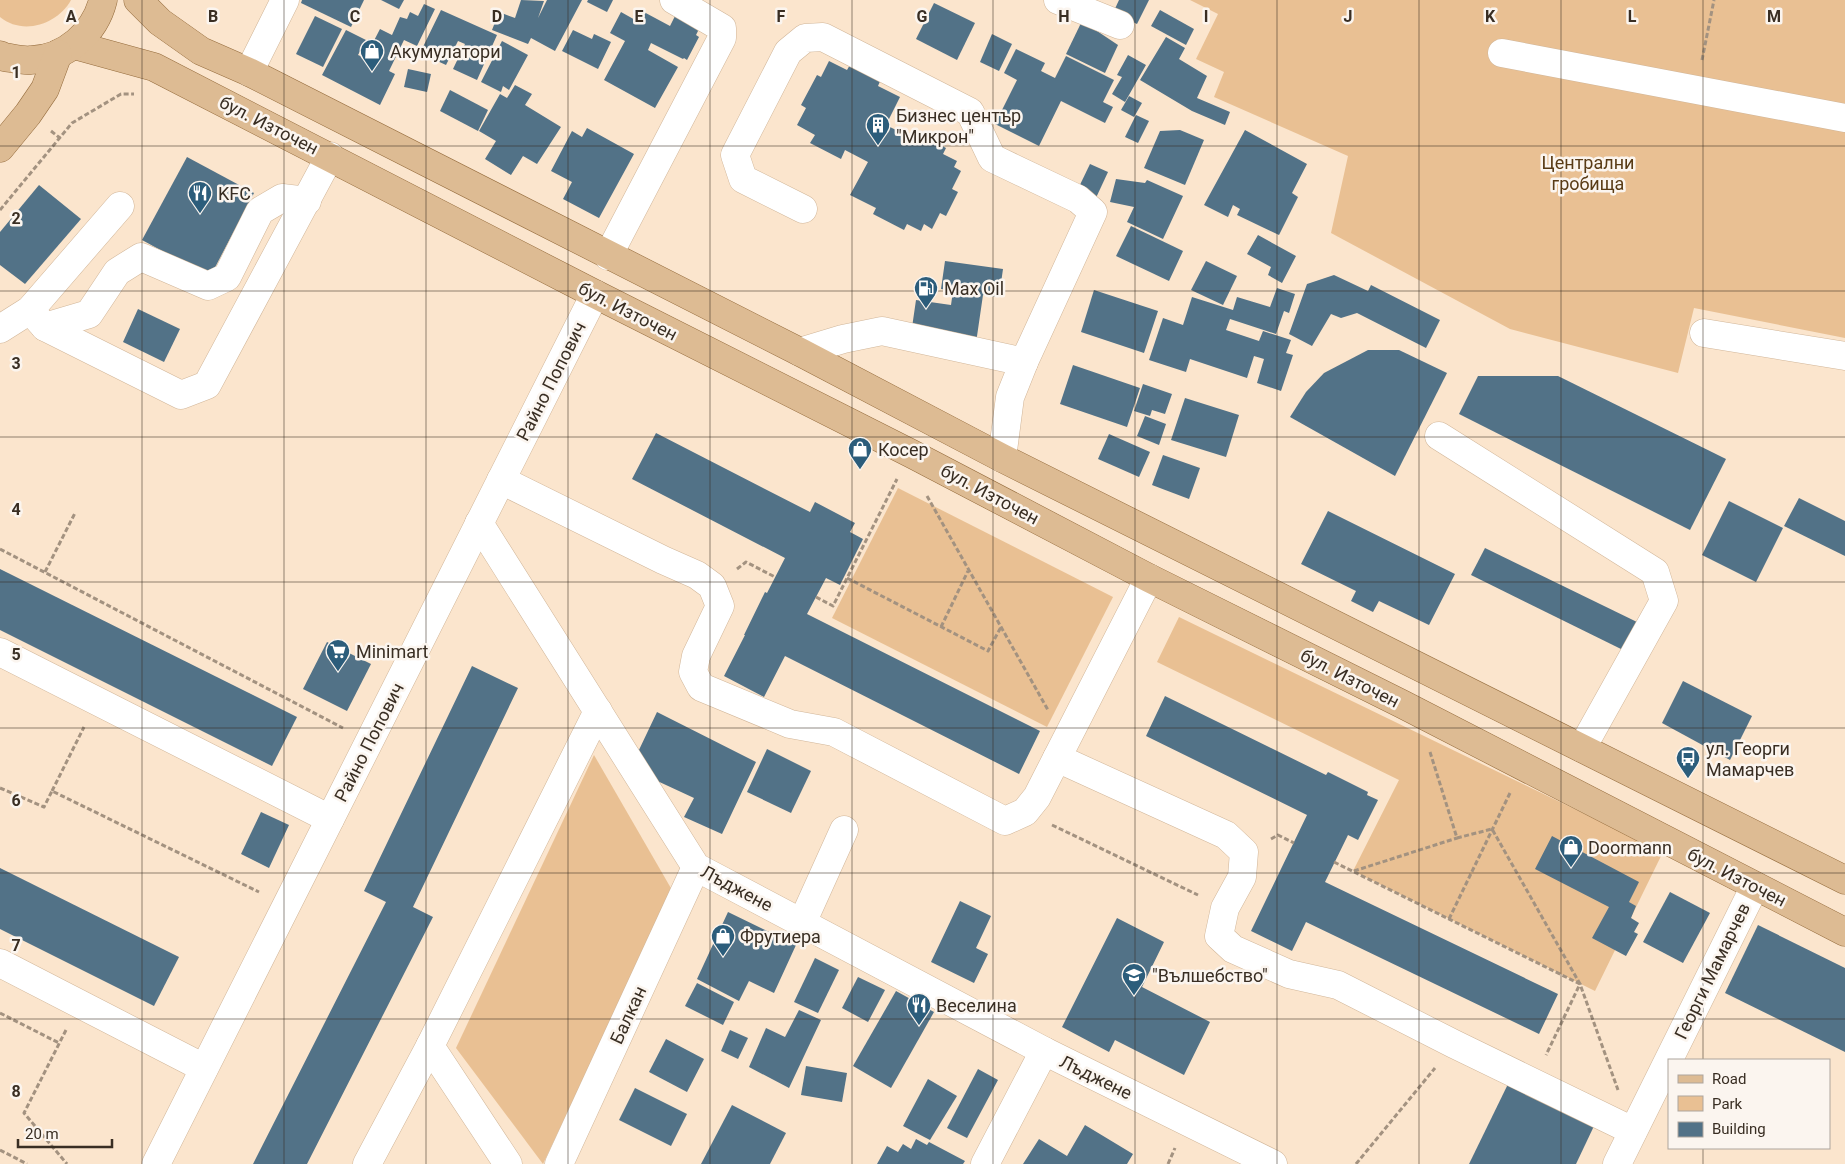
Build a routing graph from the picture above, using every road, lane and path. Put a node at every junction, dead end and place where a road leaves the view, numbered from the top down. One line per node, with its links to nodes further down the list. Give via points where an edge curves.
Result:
1 (103, 0): 8 (main road, via 90,29)
2 (138, 0): 11 (main road, бул. Източен, via 160,22 201,51)
3 (285, 0): 11 (street)
4 (674, 0): 21 (street, via 722,28 722,38)
5 (1058, 0): 7 (street)
6 (1714, 0): 12 (path)
7 (1120, 25)
8 (66, 50): 10 (main road, via 31,60); 15 (main road, via 45,89); 16 (main road, бул. Източен, via 154,67)
9 (1502, 53): 12 (street)
10 (0, 55)
11 (249, 72): 21 (main road, бул. Източен)
12 (1695, 90): 14 (street)
13 (137, 94): 20 (path, via 121,94 72,123)
14 (1845, 118)
15 (0, 148)
16 (330, 156): 17 (street); 22 (main road, бул. Източен)
17 (307, 201): 23 (street, via 282,198 260,211 227,277 208,286 141,258 117,272 90,314); 23 (street, via 207,385 181,395)
18 (120, 206): 23 (street)
19 (803, 209): 28 (street, via 743,179 735,154 788,52 805,38 823,37 970,112 992,158 1078,198 1093,212)
20 (0, 210)
21 (608, 256): 26 (main road, бул. Източен)
22 (594, 294): 32 (street, Райно Попович); 42 (main road, бул. Източен)
23 (37, 318): 24 (street)
24 (0, 329)
25 (1704, 333): 27 (street)
26 (800, 352): 28 (street, via 882,331); 30 (main road, бул. Източен)
27 (1845, 356)
28 (1024, 362): 30 (street, via 1010,398)
29 (1439, 436): 50 (street, via 1656,572 1664,601)
30 (1002, 458): 50 (main road, бул. Източен)
31 (898, 476): 41 (path)
32 (501, 480): 35 (street, Райно Попович); 56 (street, via 697,575 712,586 720,606 696,656 693,672 701,687 790,724 834,732 1005,821)
33 (922, 489): 38 (path)
34 (75, 513): 39 (path)
35 (479, 524): 48 (street, Лъджене); 49 (street, Райно Попович)
36 (0, 549): 39 (path)
37 (754, 567): 40 (path)
38 (969, 570): 44 (path); 45 (path)
39 (45, 572): 49 (path)
40 (775, 577)
41 (847, 578): 43 (path, via 833,606); 44 (path)
42 (1149, 578): 51 (street); 67 (main road, бул. Източен)
43 (816, 597)
44 (940, 627): 45 (path, via 988,652)
45 (1001, 627): 51 (path)
46 (0, 652): 47 (street)
47 (97, 701): 55 (path); 57 (street)
48 (598, 711): 64 (street, Лъджене); 79 (street)
49 (369, 741): 57 (street, Райно Попович)
50 (1582, 748): 66 (main road, бул. Източен)
51 (1062, 749): 56 (street, via 1037,797); 69 (street, via 1226,835 1244,852 1242,877)
52 (1438, 754): 61 (path, via 1430,750)
53 (0, 788): 55 (path, via 44,807)
54 (1511, 790): 58 (path)
55 (52, 791): 68 (path)
56 (1025, 812): 69 (path)
57 (330, 818): 68 (street, Райно Попович)
58 (1492, 829): 61 (path); 70 (path); 74 (path)
59 (844, 830): 71 (street)
60 (1278, 835): 62 (path)
61 (1457, 838): 65 (path)
62 (1294, 843)
63 (1334, 862): 65 (path)
64 (696, 867): 71 (street, Лъджене); 92 (street, Балкан)
65 (1353, 871): 70 (path)
66 (1845, 880)
67 (1755, 886): 72 (main road, бул. Източен); 81 (street, Георги Мамарчев)
68 (286, 906): 83 (street, Райно Попович)
69 (1225, 908): 78 (street, via 1219,936 1233,949 1289,974 1338,985)
70 (1449, 919): 74 (path)
71 (802, 922): 80 (street, Лъджене)
72 (1845, 932)
73 (0, 963): 75 (street)
74 (1580, 984): 84 (path); 85 (path)
75 (79, 1004): 77 (path); 83 (street)
76 (0, 1013): 77 (path)
77 (59, 1042): 88 (path, via 24,1112)
78 (1454, 1044): 84 (street); 95 (path)
79 (430, 1046): 90 (street); 91 (street)
80 (1044, 1051): 93 (street); 94 (street, Лъджене)
81 (1668, 1059)
82 (1668, 1060): 85 (street, Георги Мамарчев)
83 (204, 1068): 89 (street, Райно Попович)
84 (1533, 1082): 85 (street)
85 (1633, 1130): 96 (street, Георги Мамарчев)
86 (0, 1150): 87 (path)
87 (27, 1164)
88 (67, 1164)
89 (156, 1164)
90 (367, 1164)
91 (508, 1164)
92 (560, 1164)
93 (985, 1164)
94 (1272, 1164)
95 (1356, 1164)
96 (1617, 1164)

